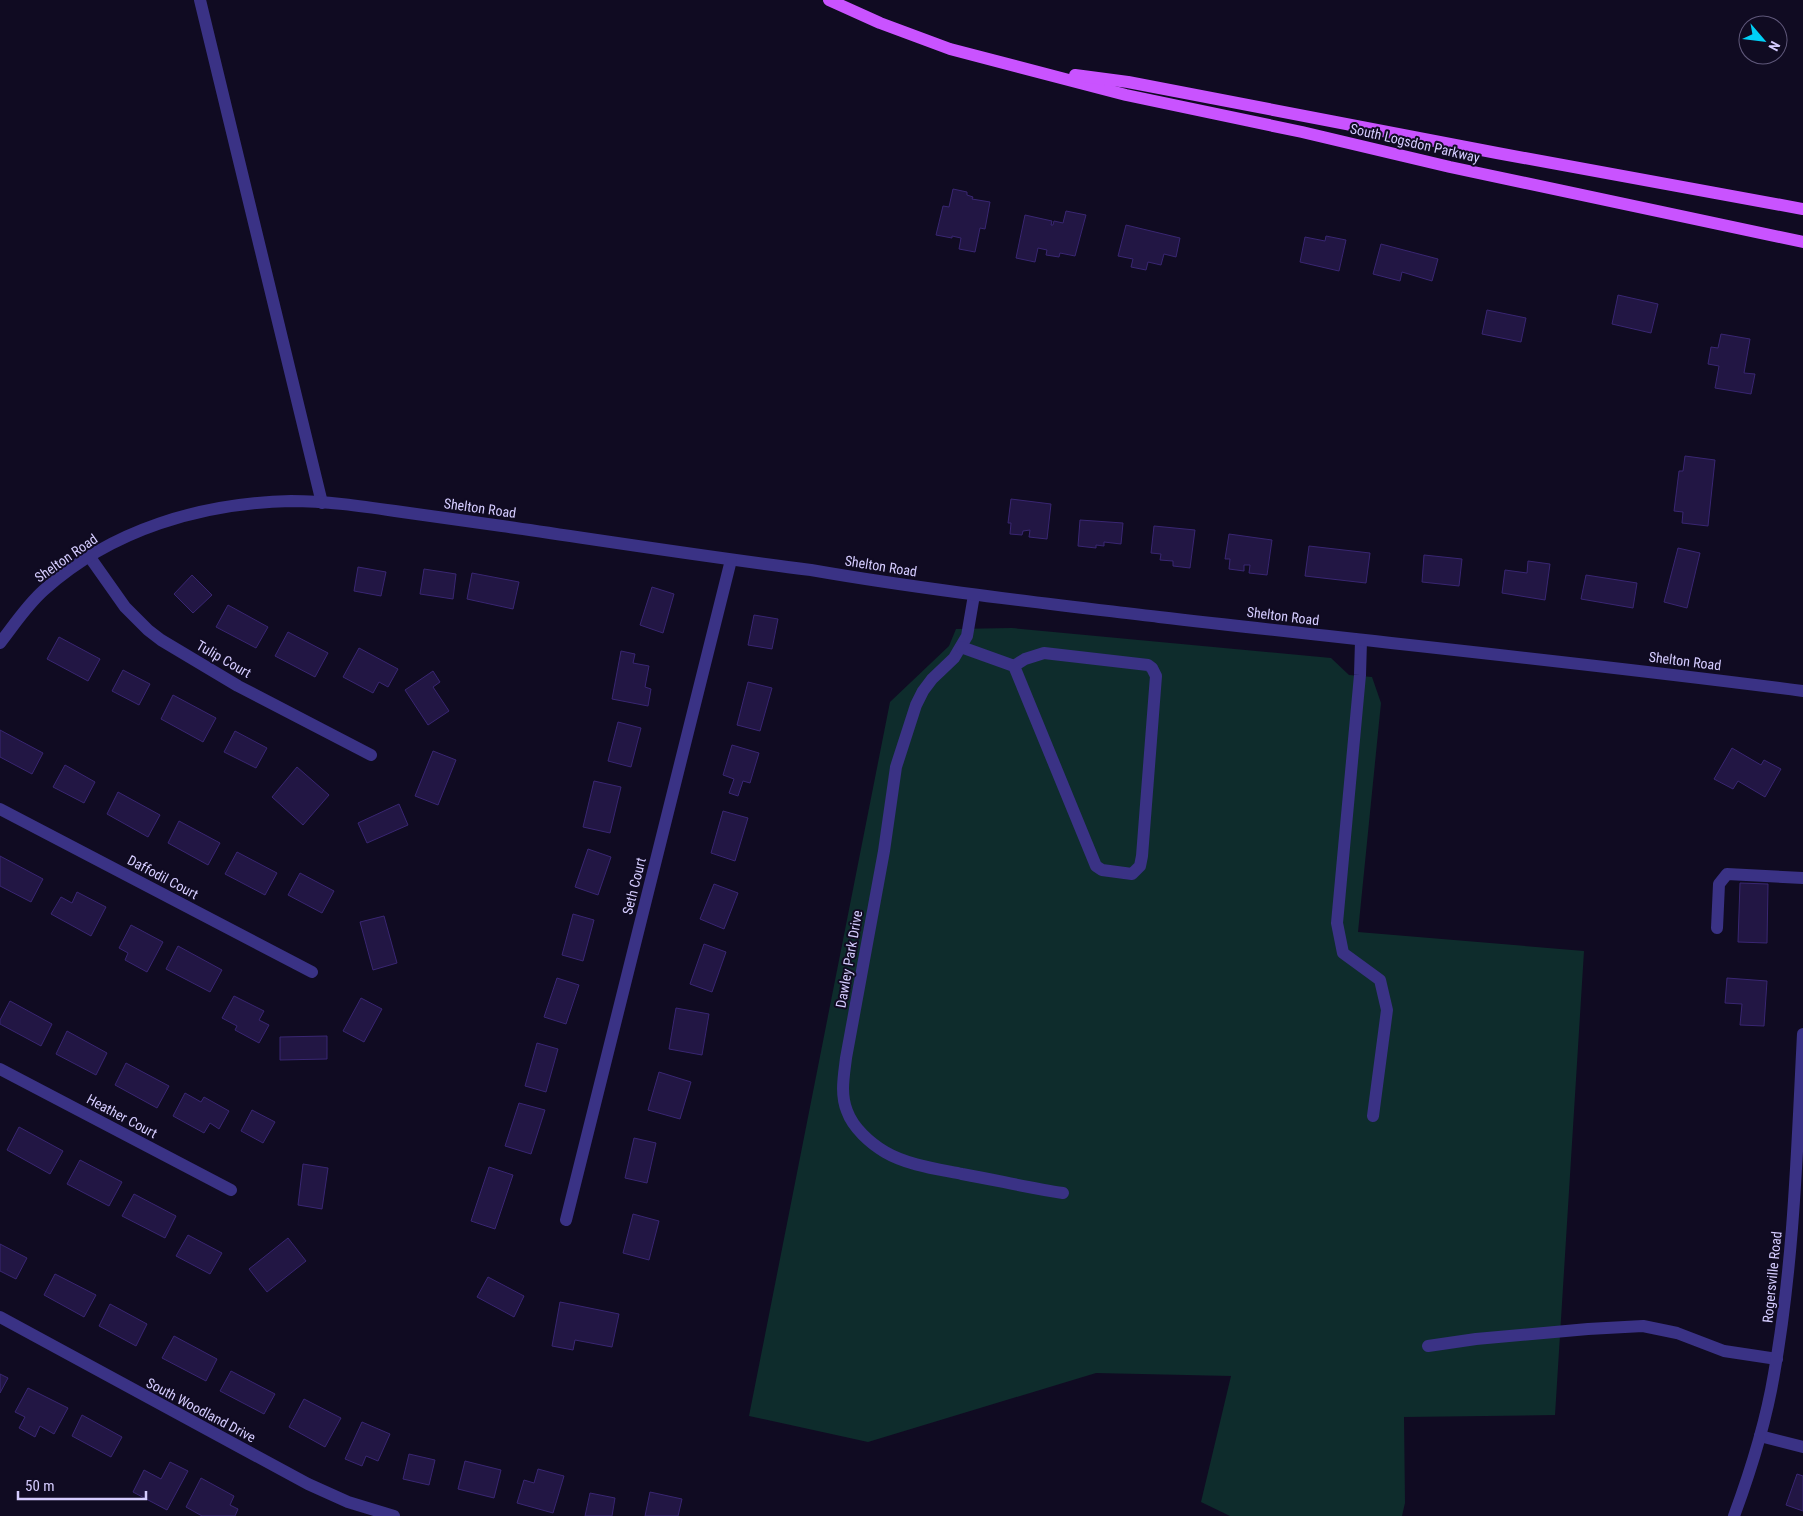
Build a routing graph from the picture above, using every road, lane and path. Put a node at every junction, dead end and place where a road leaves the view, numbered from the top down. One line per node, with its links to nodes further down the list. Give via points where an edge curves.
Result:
1 (200, 0): 6 (street)
2 (830, 0): 3 (main road, South Logsdon Parkway, via 950,49)
3 (1021, 68): 4 (main road, South Logsdon Parkway, via 1128,82); 5 (main road, South Logsdon Parkway, via 1126,95)
4 (1803, 209)
5 (1803, 242)
6 (322, 503): 7 (street, Shelton Road, via 254,503 180,516 144,529); 8 (street, Shelton Road)
7 (89, 556): 11 (street, Shelton Road, via 44,590); 15 (street, Tulip Court, via 125,607 162,640 238,686)
8 (731, 560): 9 (street, Shelton Road); 25 (street, Seth Court)
9 (974, 595): 10 (street, Shelton Road); 12 (street, Dawley Park Drive, via 970,624)
10 (1361, 641): 14 (street, Shelton Road, via 1528,657); 22 (street, via 1337,923 1343,953 1380,980 1387,1010)
11 (0, 643)
12 (961, 647): 13 (street); 24 (street, Dawley Park Drive, via 923,691 896,768 846,1058 843,1085 846,1111 861,1133 901,1159)
13 (1014, 666): 13 (street, via 1044,653 1152,668 1156,676 1142,856 1140,866 1132,874 1102,870 1096,866)
14 (1803, 691)
15 (371, 755)
16 (0, 809): 19 (street, Daffodil Court)
17 (1803, 878): 18 (street, via 1727,874 1719,884)
18 (1717, 928)
19 (312, 972)
20 (1803, 1034): 28 (street, Rogersville Road, via 1790,1254)
21 (0, 1069): 23 (street, Heather Court)
22 (1373, 1116)
23 (231, 1190)
24 (1063, 1193)
25 (566, 1220)
26 (0, 1318): 31 (street, South Woodland Drive, via 308,1484 348,1502)
27 (1428, 1346): 28 (street, via 1637,1326 1664,1329 1724,1351)
28 (1777, 1359): 29 (street, Rogersville Road)
29 (1760, 1436): 30 (street); 32 (street, Rogersville Road)
30 (1803, 1447)
31 (394, 1516)
32 (1734, 1516)

